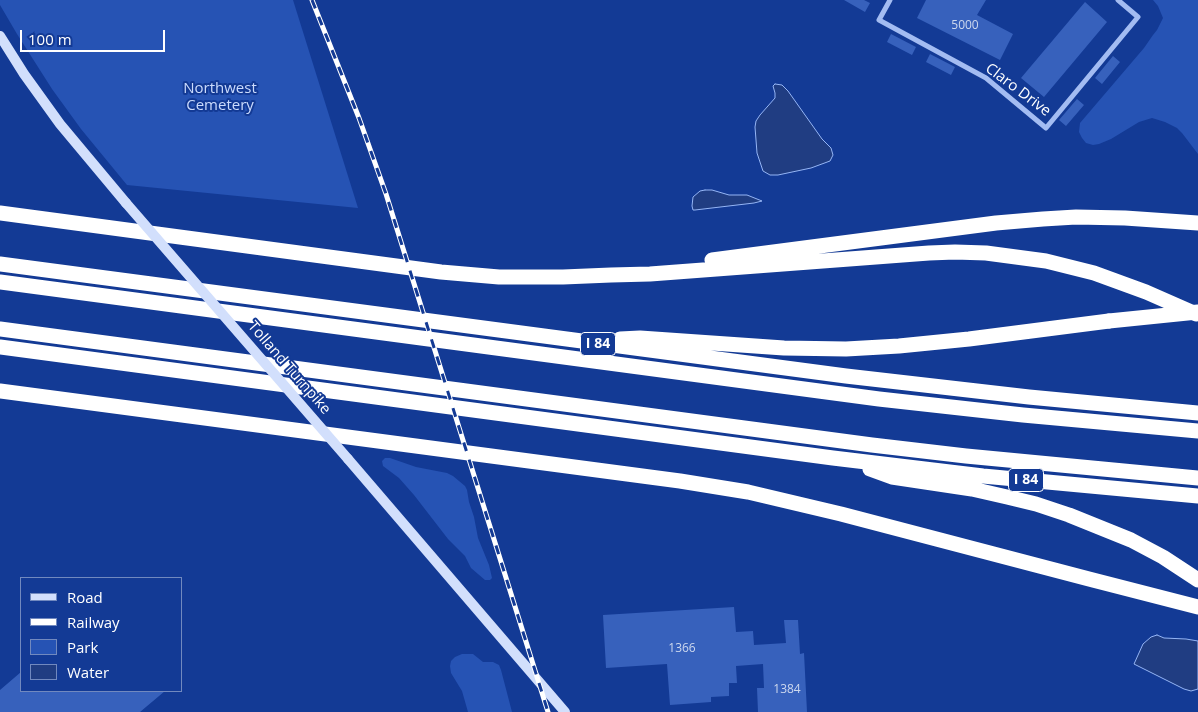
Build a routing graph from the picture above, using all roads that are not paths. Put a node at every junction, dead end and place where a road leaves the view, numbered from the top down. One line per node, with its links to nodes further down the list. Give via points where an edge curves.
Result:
1 (890, 0): 2 (street, Claro Drive, via 878,20 986,78 1046,128 1138,17)
2 (1118, 0)
3 (0, 36): 21 (main road, Tolland Turnpike, bridge, via 56,119 126,203)
4 (0, 213): 7 (highway, via 460,274 540,278)
5 (1198, 223): 7 (highway, via 1106,217 1020,221)
6 (0, 264): 11 (highway, I 84)
7 (611, 275): 9 (highway, via 975,252 1080,269)
8 (0, 282): 15 (highway, via 879,399)
9 (1198, 313): 11 (highway, bridge, via 970,339 855,348 768,348 640,338)
10 (0, 329): 17 (highway, via 872,445)
11 (591, 343): 14 (highway, I 84, via 930,386)
12 (0, 348): 16 (highway, I 84)
13 (0, 390): 20 (highway, via 748,492)
14 (1198, 413)
15 (1198, 431)
16 (855, 461): 18 (highway, I 84); 19 (highway, via 892,477 1007,496 1102,527 1155,552)
17 (1198, 478)
18 (1198, 496)
19 (1198, 580)
20 (1198, 607)
21 (565, 712)

